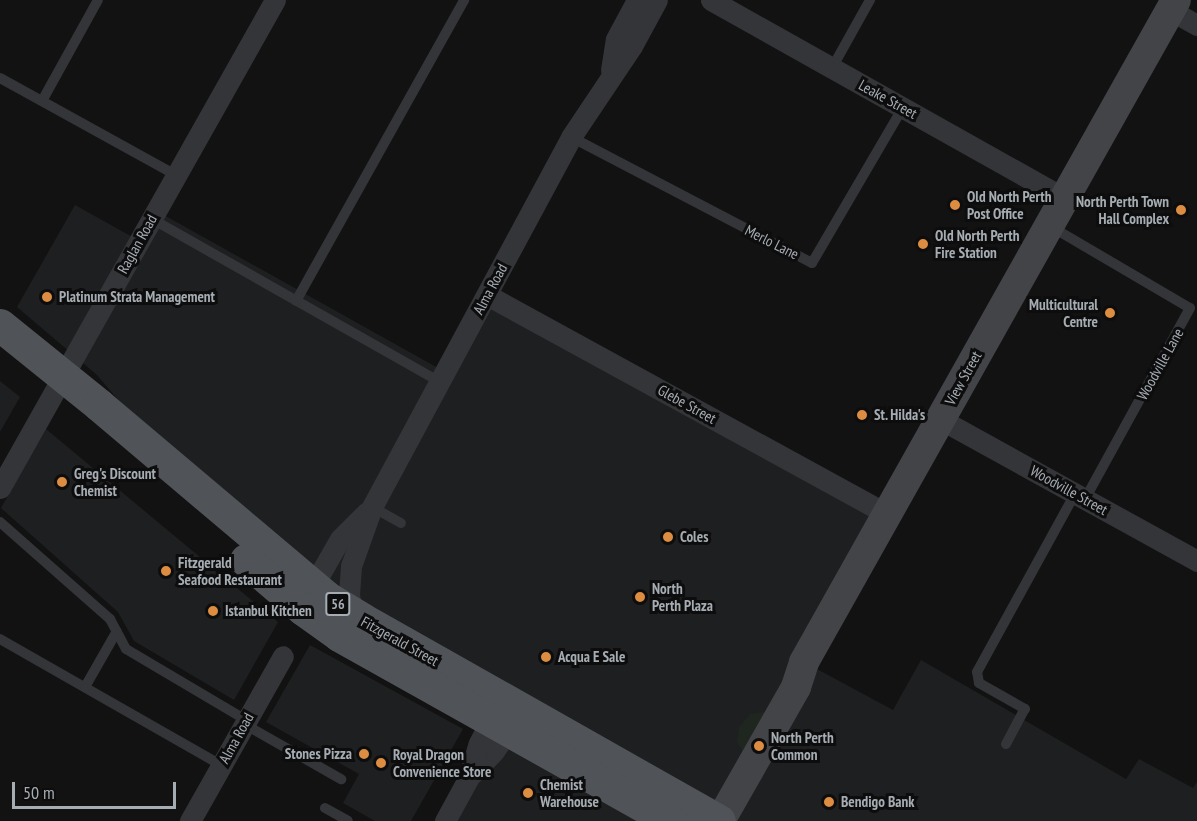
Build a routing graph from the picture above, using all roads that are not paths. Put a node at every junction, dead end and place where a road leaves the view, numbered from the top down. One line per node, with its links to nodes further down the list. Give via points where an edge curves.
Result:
1 (98, 0): 13 (lane)
2 (275, 0): 16 (street, Raglan Road)
3 (464, 0): 21 (lane)
4 (637, 0): 11 (street, Alma Road, via 616,39)
5 (657, 0): 11 (street, Alma Road, via 632,46)
6 (711, 0): 10 (street, Leake Street)
7 (870, 0): 10 (lane)
8 (1173, 5): 9 (street); 17 (street, View Street)
9 (1197, 25)
10 (832, 68): 14 (street, Leake Street)
11 (611, 74): 15 (street, Alma Road)
12 (0, 78): 13 (lane)
13 (42, 101): 16 (lane)
14 (903, 107): 15 (lane, Merlo Lane, via 812,263); 17 (street, Leake Street)
15 (571, 137): 20 (street, Alma Road)
16 (176, 175): 18 (street, Raglan Road)
17 (1064, 198): 19 (street, View Street)
18 (152, 219): 21 (lane); 26 (street, Raglan Road)
19 (1049, 226): 22 (lane, Woodville Lane); 27 (street, View Street)
20 (487, 295): 25 (street, Alma Road); 31 (street, Glebe Street)
21 (296, 301): 25 (lane)
22 (1194, 312): 29 (lane, Woodville Lane)
23 (0, 325): 26 (main road, Fitzgerald Street / 56)
24 (0, 353): 26 (main road, Fitzgerald Street / 56)
25 (440, 382): 30 (street, Alma Road)
26 (58, 386): 28 (street, Raglan Road); 35 (main road, Fitzgerald Street / 56)
27 (940, 419): 29 (street, Woodville Street); 31 (street, View Street)
28 (0, 488)
29 (1080, 497): 34 (street, Woodville Street); 43 (lane, Woodville Lane, via 977,672 979,683 1025,710)
30 (372, 507): 33 (lane); 35 (street, Alma Road, via 340,539); 36 (street, Alma Road, via 351,566 349,595)
31 (887, 514): 51 (street, View Street)
32 (0, 522): 37 (lane, via 110,619)
33 (400, 523)
34 (1197, 561)
35 (308, 597): 36 (main road, Fitzgerald Street / 56); 41 (main road, Fitzgerald Street / 56, via 339,635)
36 (353, 614): 41 (main road, Fitzgerald Street / 56)
37 (117, 631): 40 (lane); 42 (lane, via 126,649)
38 (0, 639): 40 (lane)
39 (283, 656): 42 (street, Alma Road)
40 (85, 687): 44 (lane)
41 (506, 715): 49 (street, via 494,751 469,777); 50 (main road, Fitzgerald Street / 56); 51 (main road, Fitzgerald Street / 56)
42 (245, 722): 44 (street, Alma Road); 45 (lane)
43 (1006, 744)
44 (221, 765): 47 (street, Alma Road)
45 (341, 779)
46 (325, 808): 48 (lane)
47 (190, 821)
48 (348, 821)
49 (445, 821)
50 (670, 821)
51 (720, 821)

